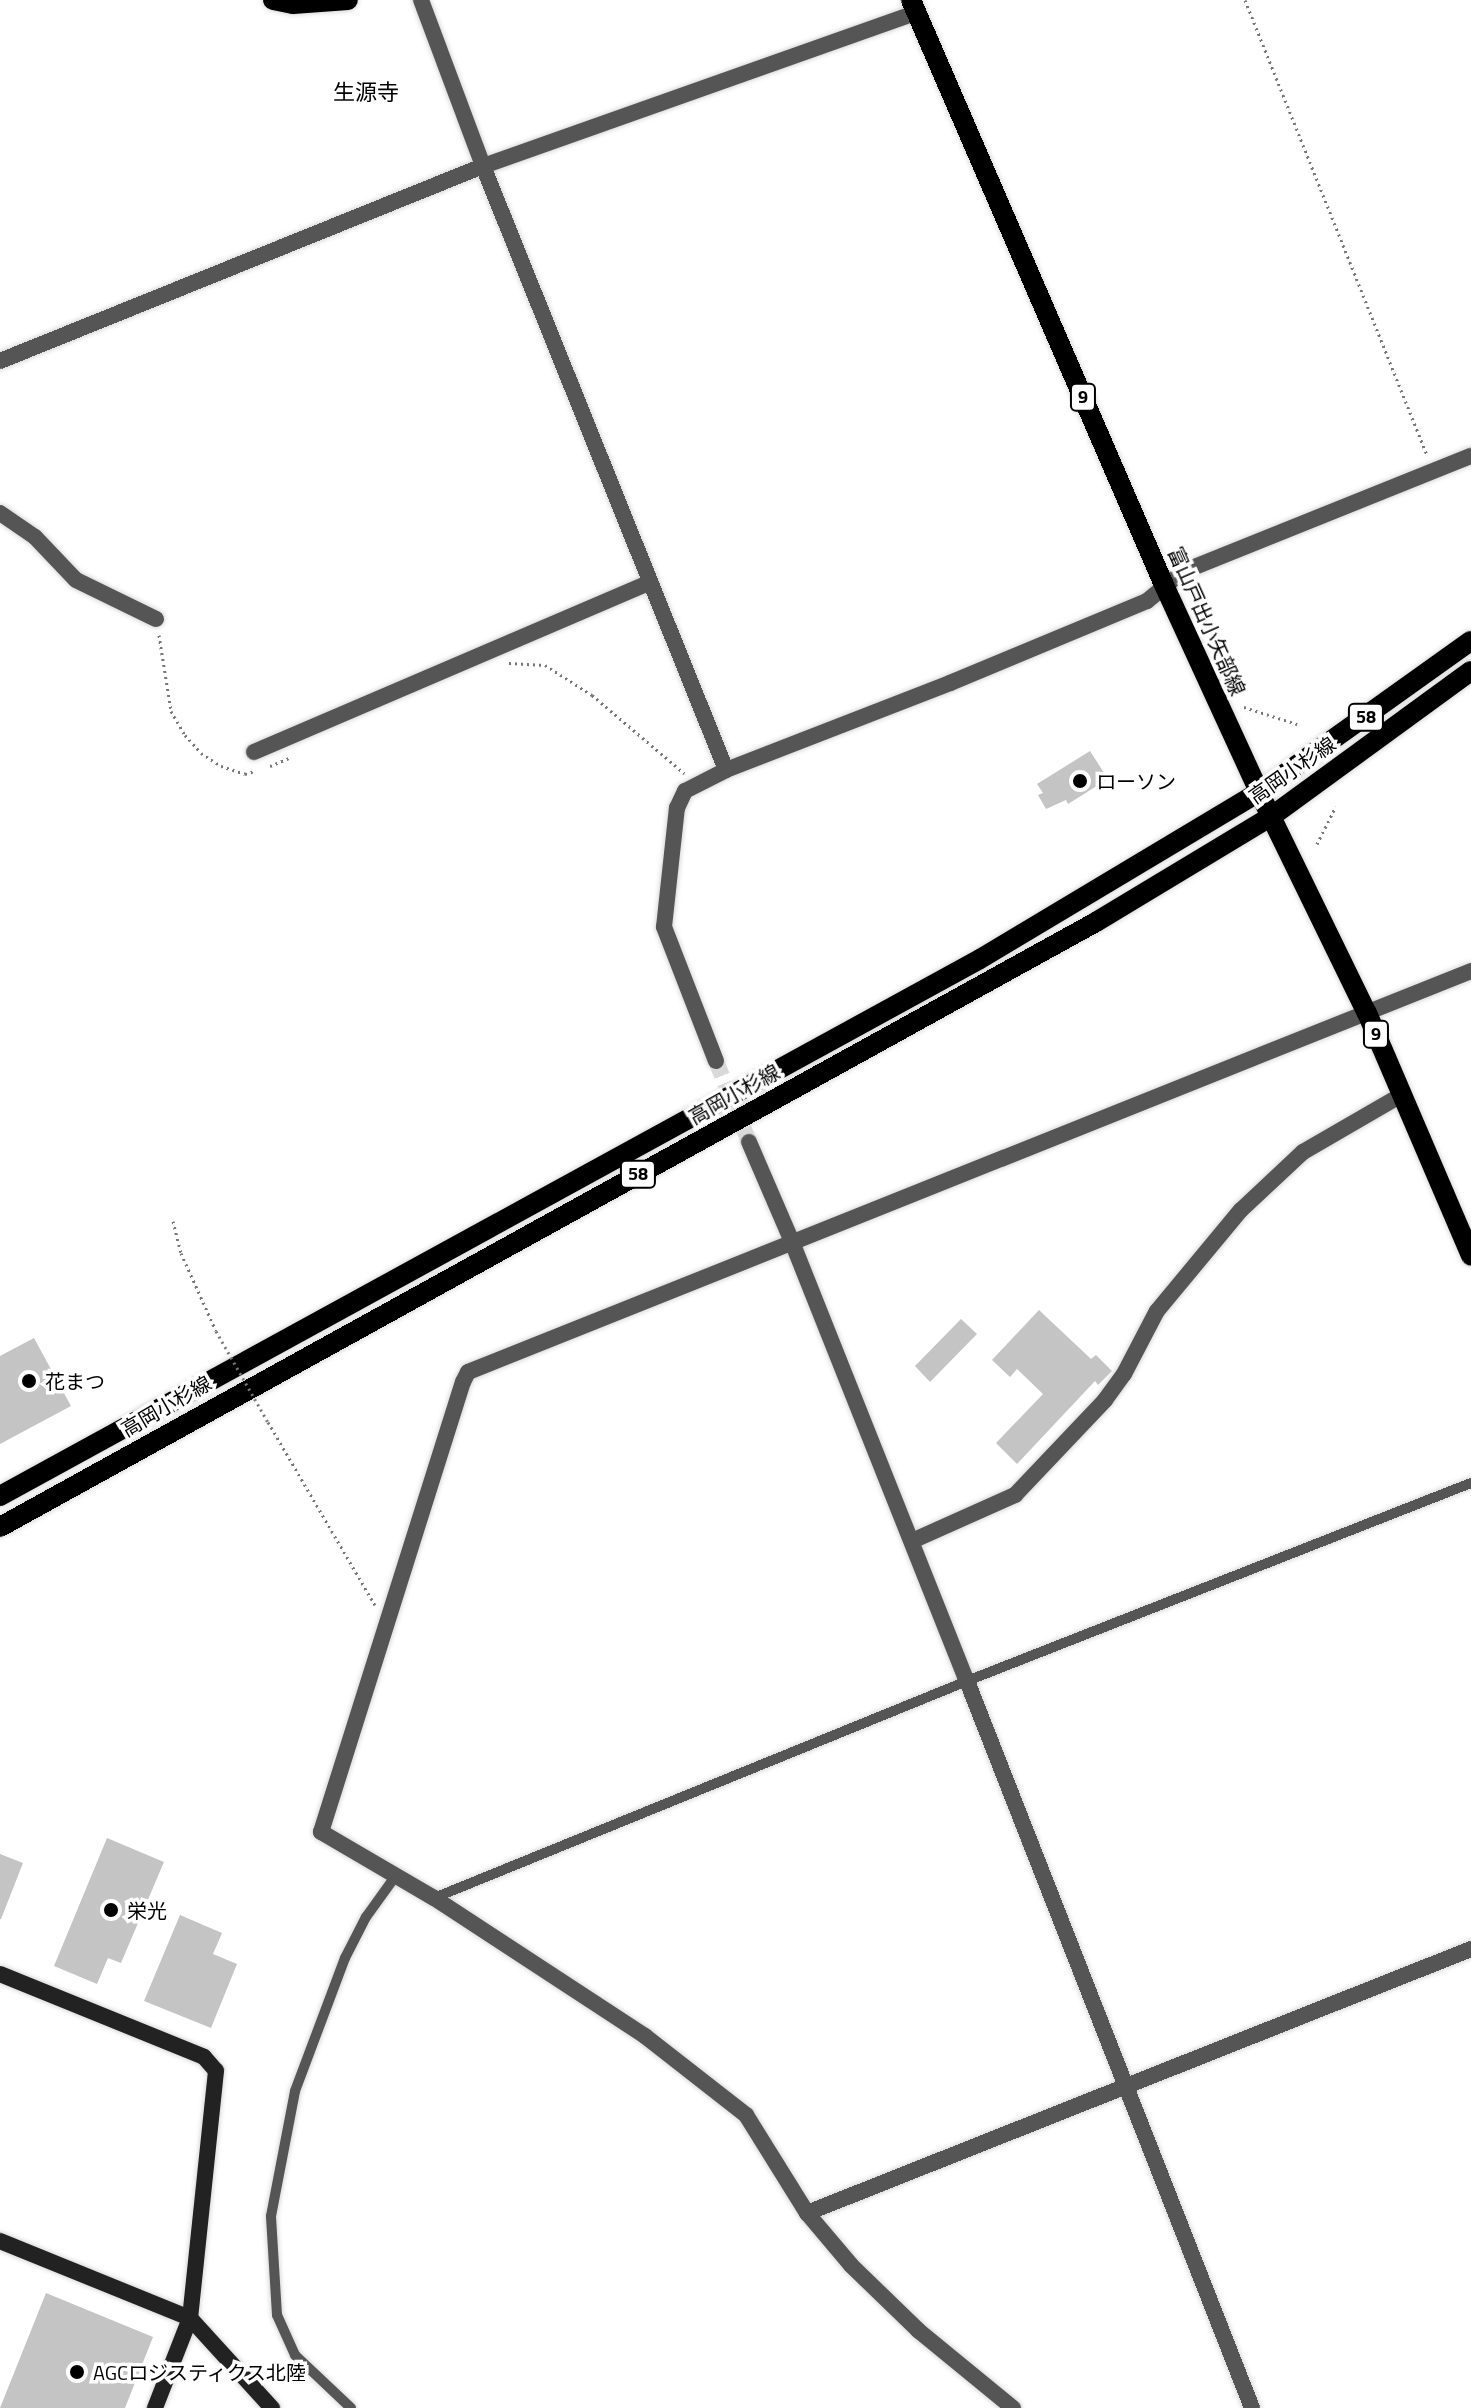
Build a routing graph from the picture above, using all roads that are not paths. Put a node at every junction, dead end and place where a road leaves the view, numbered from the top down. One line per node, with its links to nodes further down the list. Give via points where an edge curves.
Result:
1 (273, 0): 2 (main road)
2 (348, 0)
3 (421, 0): 5 (street)
4 (914, 6): 5 (street); 10 (main road, 富山戸出小矢部線 / 9)
5 (483, 166): 6 (street); 9 (street)
6 (0, 361)
7 (1471, 456): 10 (street, via 1182,572)
8 (0, 513): 11 (street, via 35,537 76,580)
9 (650, 582): 14 (street); 15 (street)
10 (1164, 585): 15 (street, via 1147,601); 16 (main road, 富山戸出小矢部線 / 9)
11 (156, 619)
12 (1471, 641): 16 (main road, 高岡小杉線 / 58)
13 (1471, 671): 17 (main road, 高岡小杉線 / 58)
14 (254, 752)
15 (726, 770): 20 (street, via 685,791 677,808 664,927)
16 (1259, 792): 17 (main road, 富山戸出小矢部線 / 9); 26 (main road, 高岡小杉線 / 58, via 980,959)
17 (1272, 816): 19 (main road, 富山戸出小矢部線 / 9); 27 (main road, 高岡小杉線 / 58, via 1083,929)
18 (1471, 971): 19 (street)
19 (1367, 1013): 21 (main road, 富山戸出小矢部線 / 9); 23 (street)
20 (716, 1061)
21 (1403, 1094): 24 (main road, 富山戸出小矢部線 / 9); 28 (street, via 1303,1152 1241,1210 1157,1311 1105,1400 1015,1495)
22 (749, 1142): 23 (street)
23 (792, 1242): 28 (street); 30 (street, via 468,1372 321,1832)
24 (1471, 1256)
25 (1471, 1483): 29 (lane)
26 (0, 1496)
27 (0, 1527)
28 (912, 1541): 29 (street)
29 (967, 1681): 31 (lane); 34 (street)
30 (397, 1874): 31 (street); 40 (lane, via 345,1958 295,2091 271,2216 277,2315 295,2355)
31 (434, 1898): 35 (street, via 645,2036 746,2115)
32 (1471, 1949): 34 (street)
33 (0, 1974): 37 (street, via 204,2057 216,2071)
34 (1125, 2086): 35 (street); 42 (street)
35 (807, 2213): 41 (street, via 919,2331)
36 (0, 2241): 37 (street)
37 (190, 2318): 38 (street); 39 (street)
38 (155, 2408)
39 (272, 2408)
40 (351, 2408)
41 (1013, 2408)
42 (1252, 2408)

